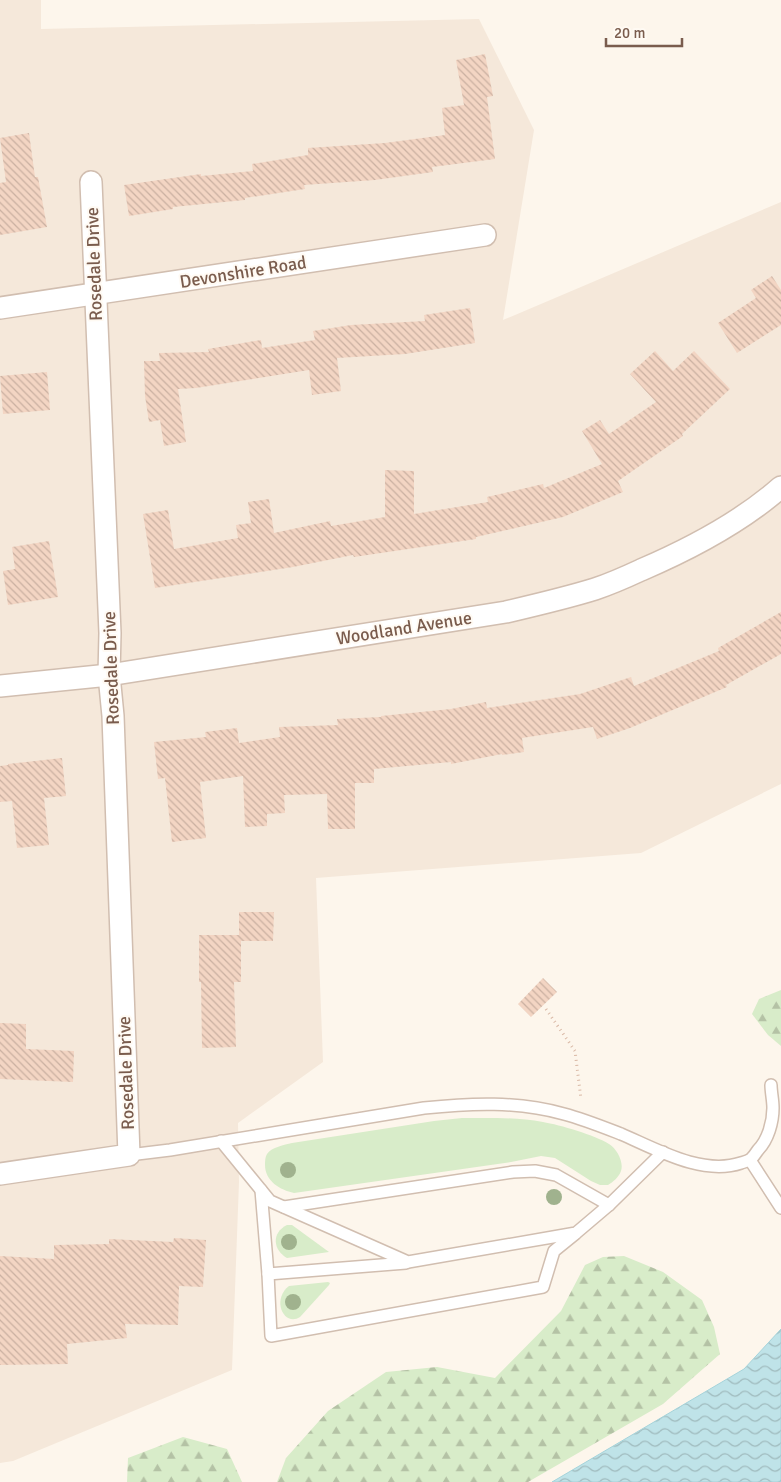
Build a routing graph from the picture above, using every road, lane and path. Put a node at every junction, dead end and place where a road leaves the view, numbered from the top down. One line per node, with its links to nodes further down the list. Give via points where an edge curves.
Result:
1 (91, 182): 3 (street, Rosedale Drive)
2 (485, 235): 3 (street, Devonshire Road)
3 (95, 294): 4 (street, Devonshire Road); 6 (street, Rosedale Drive, via 110,632)
4 (0, 308)
5 (781, 487): 6 (street, Woodland Avenue, via 743,517 714,534 658,563 596,589 506,612)
6 (109, 675): 7 (street, Woodland Avenue); 13 (street, Rosedale Drive)
7 (0, 686)
8 (546, 1009): 10 (path, via 575,1051)
9 (771, 1085): 14 (lane, via 773,1108 770,1127 763,1145)
10 (584, 1121): 11 (lane, via 525,1106 458,1104); 12 (lane)
11 (221, 1141): 13 (lane); 16 (lane)
12 (663, 1152): 14 (lane, via 691,1163 715,1166 731,1166); 17 (lane)
13 (129, 1155): 15 (street)
14 (750, 1160): 19 (lane)
15 (0, 1174)
16 (261, 1190): 18 (lane, via 270,1201); 22 (lane)
17 (609, 1205): 18 (lane, via 556,1175 535,1171); 20 (lane)
18 (283, 1207): 21 (lane)
19 (781, 1208)
20 (576, 1232): 21 (lane); 22 (lane, via 554,1251 543,1287 271,1336)
21 (408, 1262): 22 (lane)
22 (268, 1274)

